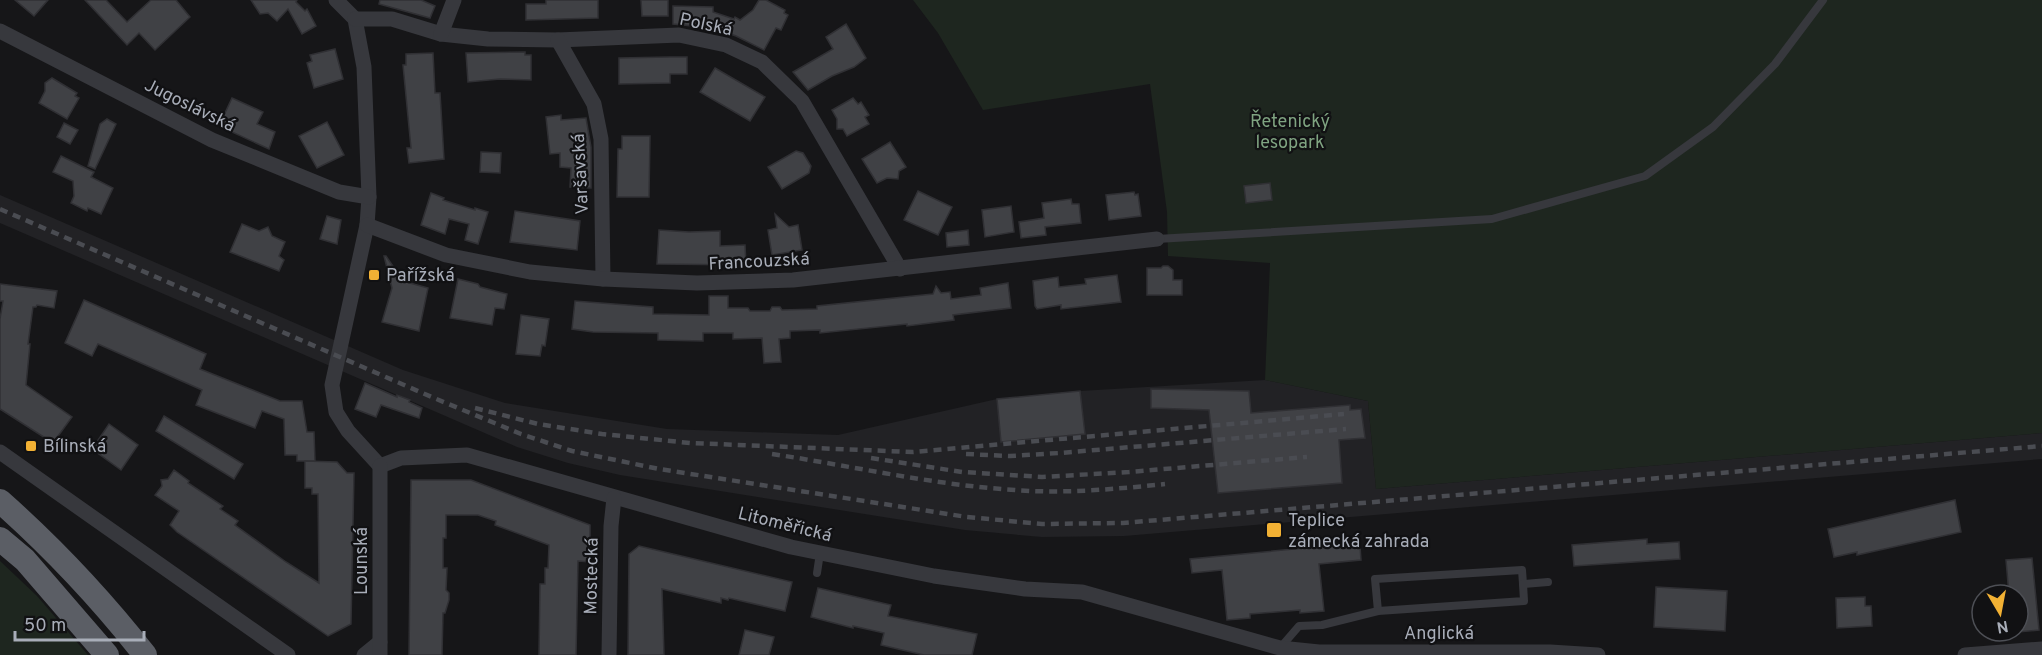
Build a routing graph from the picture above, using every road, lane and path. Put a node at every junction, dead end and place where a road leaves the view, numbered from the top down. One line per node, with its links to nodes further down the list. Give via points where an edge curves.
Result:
1 (336, 0): 4 (street)
2 (454, 0): 6 (street)
3 (1823, 0): 10 (lane, via 1775,64 1713,127 1645,176 1492,219)
4 (355, 19): 6 (street, Polská, via 392,19); 8 (street, via 364,67)
5 (0, 31): 8 (street, Jugoslávská, via 212,140 339,192)
6 (441, 34): 7 (street, Polská)
7 (558, 40): 11 (street, Polská, via 679,35 726,45 762,62 802,101); 12 (street, Varšavská, via 594,104 601,139)
8 (369, 197): 9 (street)
9 (367, 225): 12 (street, Francouzská, via 446,255 530,272); 14 (street, via 332,385 336,412)
10 (1157, 239): 11 (street, Francouzská)
11 (900, 269): 12 (street, Francouzská, via 793,280 697,284)
12 (603, 279)
13 (0, 452): 31 (street)
14 (380, 466): 15 (street, Litoměřická, via 401,458 467,455); 24 (street, Lounská)
15 (614, 498): 19 (street, Litoměřická); 33 (street, Mostecká)
16 (0, 501): 17 (highway)
17 (31, 528): 29 (highway, via 103,603); 30 (highway, via 65,543)
18 (0, 539): 28 (highway, via 25,560)
19 (820, 553): 20 (lane); 26 (street, Litoměřická, via 934,576 1082,592)
20 (817, 573)
21 (1548, 582): 22 (lane)
22 (1523, 584): 23 (lane, via 1524,601); 23 (lane, via 1522,570 1375,579)
23 (1378, 610): 26 (lane, via 1322,625 1299,626)
24 (380, 648): 32 (street)
25 (2042, 649): 35 (street)
26 (1280, 651): 27 (street, Anglická)
27 (1550, 654): 34 (street, Anglická)
28 (107, 655)
29 (145, 655)
30 (165, 655)
31 (288, 655)
32 (364, 655)
33 (609, 655)
34 (1598, 655)
35 (1965, 655)

